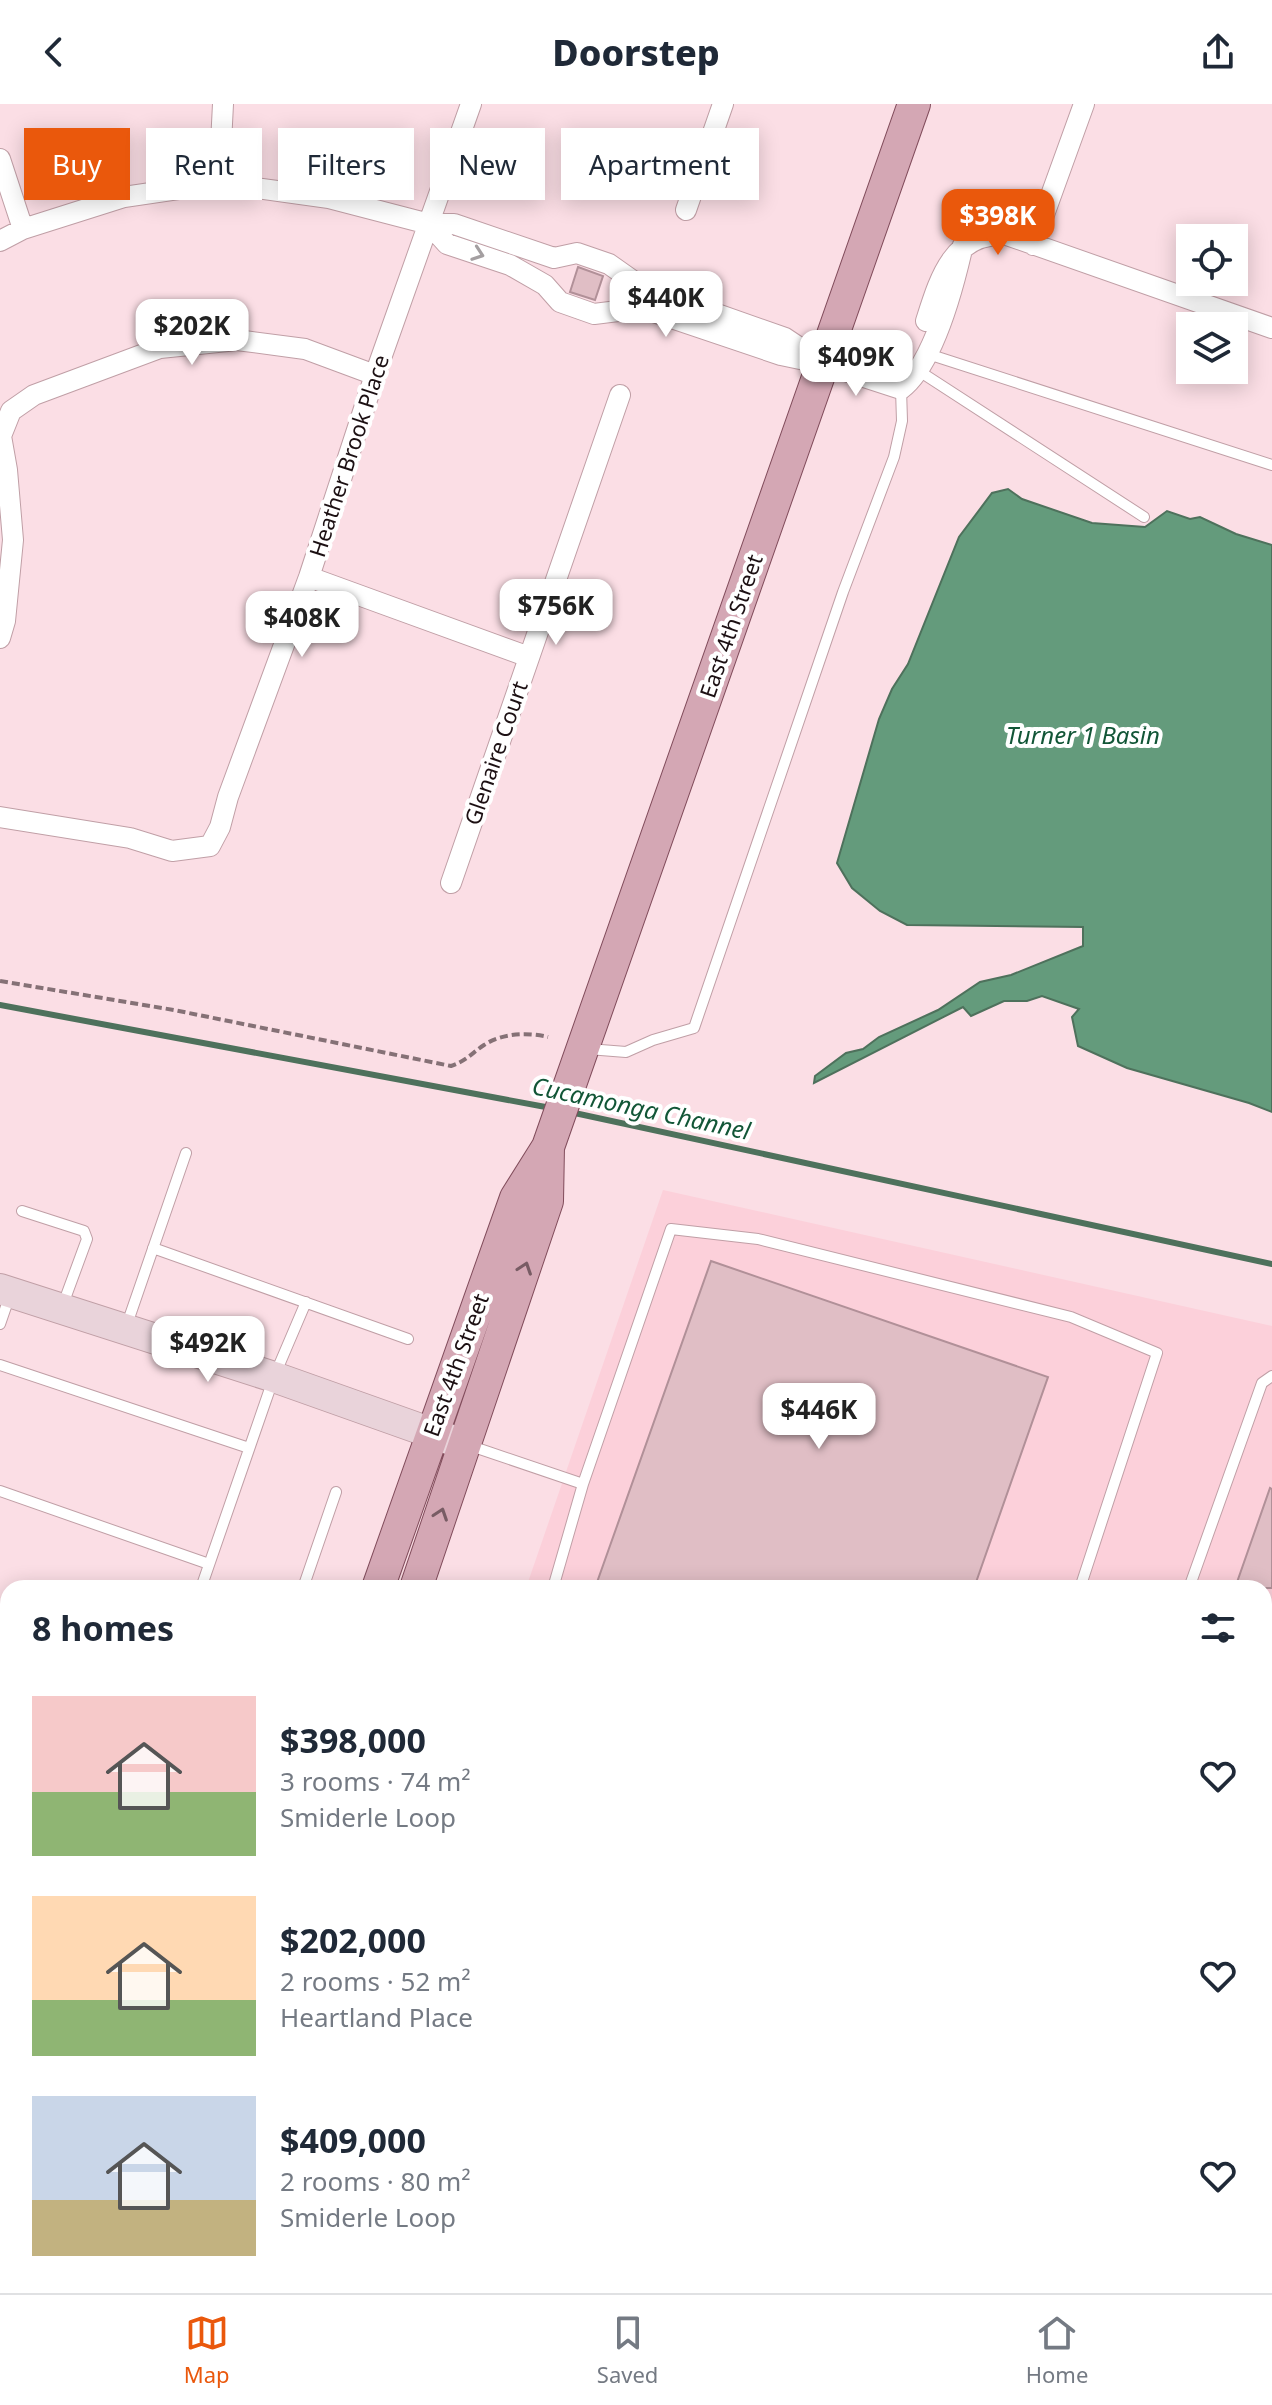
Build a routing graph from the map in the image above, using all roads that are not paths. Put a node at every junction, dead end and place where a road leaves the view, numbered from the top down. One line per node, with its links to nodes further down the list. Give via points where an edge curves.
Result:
1 (223, 104): 6 (street)
2 (471, 104): 11 (street, Heather Brook Place)
3 (723, 104): 10 (street)
4 (914, 104): 17 (main road, East 4th Street)
5 (1084, 104): 14 (street)
6 (222, 128)
7 (0, 159): 12 (street)
8 (262, 189): 11 (street, via 329,198)
9 (146, 194): 12 (street)
10 (686, 210)
11 (429, 224): 17 (street, via 454,224 554,258 577,253 609,264 643,288 785,338); 17 (street, one-way to 17, via 447,244 510,265 545,285 560,302 582,310 594,314 642,308 781,355); 18 (street, Heather Brook Place)
12 (23, 229): 13 (street)
13 (0, 241)
14 (1033, 245): 15 (street); 16 (street, via 1007,235 988,235 963,245 944,274 941,297 918,348)
15 (1272, 328)
16 (924, 362): 19 (street); 21 (lane); 22 (lane)
17 (824, 364): 19 (street); 28 (main road, East 4th Street)
18 (375, 375): 23 (street, Heather Brook Place); 24 (street, via 305,349 237,340 160,348 34,395 11,411 1,436 13,540)
19 (901, 389): 28 (lane, via 902,421 894,457 694,1028 626,1052)
20 (620, 395): 25 (street, Glenaire Court)
21 (1272, 465)
22 (1144, 517)
23 (309, 577): 25 (street); 26 (street, Heather Brook Place, via 210,846 172,851 130,838)
24 (0, 638)
25 (529, 657): 27 (street, Glenaire Court)
26 (0, 817)
27 (451, 883)
28 (582, 1049): 29 (main road, East 4th Street)
29 (548, 1147): 42 (main road, East 4th Street, via 516,1198); 43 (main road, East 4th Street, one-way to 29, via 547,1201)
30 (186, 1153): 32 (lane)
31 (22, 1211): 35 (lane, via 84,1231 87,1239)
32 (153, 1248): 34 (lane); 37 (lane)
33 (6, 1291): 35 (street); 36 (lane)
34 (306, 1302): 38 (lane); 41 (lane)
35 (62, 1309): 37 (street)
36 (0, 1324)
37 (126, 1329): 41 (street)
38 (408, 1339)
39 (0, 1365): 44 (lane)
40 (1272, 1376): 55 (lane, via 1262,1383)
41 (274, 1377): 42 (street); 44 (lane)
42 (432, 1433): 43 (street); 51 (main road, East 4th Street)
43 (465, 1445): 45 (lane); 52 (main road, East 4th Street, one-way to 43)
44 (249, 1448): 48 (lane)
45 (583, 1484): 53 (lane); 54 (lane, via 671,1229 758,1239 1071,1317 1157,1353)
46 (0, 1491): 48 (lane)
47 (336, 1492): 50 (lane)
48 (209, 1564): 49 (lane)
49 (204, 1580)
50 (306, 1580)
51 (381, 1580)
52 (419, 1580)
53 (555, 1580)
54 (1083, 1580)
55 (1192, 1580)

